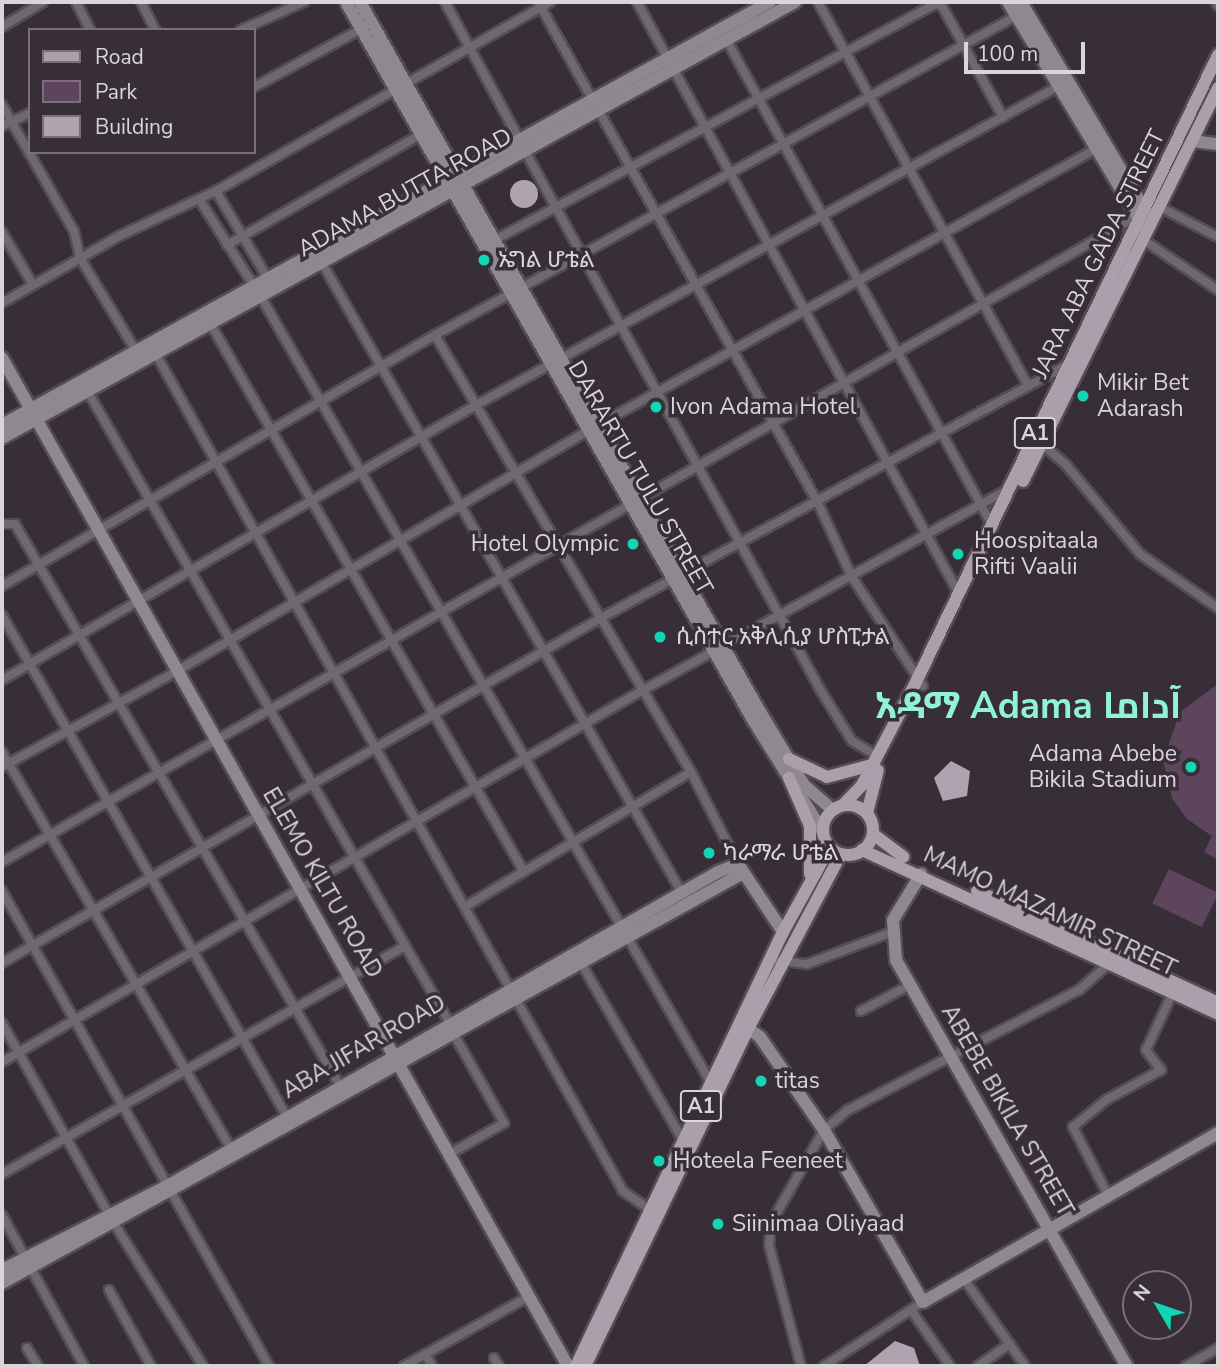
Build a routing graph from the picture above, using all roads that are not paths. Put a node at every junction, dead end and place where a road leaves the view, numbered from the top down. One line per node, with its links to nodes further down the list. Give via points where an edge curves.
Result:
1 (43, 2): 17 (street)
2 (76, 2): 18 (street)
3 (141, 2): 19 (street)
4 (304, 2): 20 (street)
5 (346, 2): 16 (street)
6 (360, 2): 16 (street)
7 (445, 2): 23 (street)
8 (550, 2): 14 (street)
9 (637, 2): 26 (street)
10 (770, 2): 26 (street, ADAMA BUTTA ROAD)
11 (795, 2): 21 (street, ADAMA BUTTA ROAD)
12 (818, 2): 24 (street)
13 (1008, 2): 15 (street)
14 (540, 4): 23 (street); 32 (street)
15 (1021, 9): 22 (street); 29 (street); 59 (street)
16 (366, 25): 27 (street, DARARTU TULU STREET); 28 (street)
17 (2, 27)
18 (89, 28)
19 (154, 28)
20 (246, 28)
21 (726, 39): 26 (street, ADAMA BUTTA ROAD); 33 (street)
22 (964, 45): 24 (street, via 942,6 934,4); 31 (street); 37 (street)
23 (469, 46): 27 (street); 45 (street)
24 (846, 53): 31 (street); 33 (street)
25 (1218, 55): 59 (main road, JARA ABA GADA STREET / A1)
26 (672, 62): 32 (street, ADAMA BUTTA ROAD); 35 (street, ADAMA BUTTA ROAD); 40 (street)
27 (399, 84): 41 (street, DARARTU TULU STREET); 53 (street)
28 (256, 87)
29 (1056, 87): 37 (street); 47 (street)
30 (1218, 88): 42 (main road, JARA ABA GADA STREET / A1)
31 (870, 96): 43 (street); 50 (street)
32 (594, 98): 35 (street); 45 (street, ADAMA BUTTA ROAD)
33 (759, 102): 40 (street); 43 (street)
34 (2, 105): 38 (street)
35 (602, 110): 45 (street, ADAMA BUTTA ROAD); 49 (street)
36 (28, 114): 38 (street)
37 (1003, 117): 50 (street)
38 (12, 121): 39 (street); 46 (street)
39 (2, 126)
40 (706, 130): 49 (street); 51 (street)
41 (426, 131): 52 (street, DARARTU TULU STREET); 63 (street)
42 (1192, 141): 44 (street); 56 (main road, JARA ABA GADA STREET / A1)
43 (783, 144): 51 (street); 58 (street)
44 (1218, 144)
45 (522, 145): 52 (street, ADAMA BUTTA ROAD); 55 (street)
46 (28, 149)
47 (1094, 150): 59 (street); 62 (street)
48 (31, 154): 69 (street, via 74,231)
49 (633, 167): 55 (street); 57 (street)
50 (909, 168): 58 (street); 62 (street)
51 (730, 174): 57 (street); 66 (street)
52 (457, 182): 65 (street, DARARTU TULU STREET); 70 (street, ADAMA BUTTA ROAD); 71 (street, ADAMA BUTTA ROAD)
53 (216, 191): 54 (street); 63 (street)
54 (199, 199): 67 (street); 69 (street)
55 (556, 208): 65 (street); 68 (street)
56 (1161, 208): 61 (main road, JARA ABA GADA STREET / A1); 64 (street)
57 (659, 213): 68 (street); 73 (street)
58 (822, 215): 66 (street); 72 (street)
59 (1139, 218): 61 (street); 79 (street); 90 (main road, JARA ABA GADA STREET / A1)
60 (2, 232): 74 (street)
61 (1150, 232): 75 (street); 106 (main road, JARA ABA GADA STREET / A1)
62 (944, 233): 72 (street); 79 (street)
63 (243, 236): 67 (street); 71 (street)
64 (1218, 237)
65 (490, 243): 76 (street, DARARTU TULU STREET)
66 (769, 244): 73 (street); 80 (street)
67 (227, 245): 77 (street)
68 (582, 255): 76 (street); 82 (street)
69 (80, 258): 74 (street); 86 (street)
70 (321, 263): 77 (street, ADAMA BUTTA ROAD); 91 (street)
71 (268, 279): 77 (street, ADAMA BUTTA ROAD)
72 (858, 281): 80 (street); 87 (street)
73 (697, 283): 82 (street); 85 (street)
74 (33, 285): 78 (street)
75 (1218, 290)
76 (517, 291): 83 (street); 89 (street, DARARTU TULU STREET)
77 (257, 292): 81 (street, ADAMA BUTTA ROAD); 84 (street, ADAMA BUTTA ROAD); 96 (street)
78 (2, 303)
79 (983, 304): 87 (street); 93 (street)
80 (805, 310): 85 (street); 92 (street)
81 (210, 323): 84 (street, ADAMA BUTTA ROAD); 102 (street)
82 (620, 325): 89 (street); 95 (street)
83 (435, 335): 91 (street); 97 (street)
84 (153, 349): 86 (street, ADAMA BUTTA ROAD); 94 (street, ADAMA BUTTA ROAD); 108 (street)
85 (733, 350): 95 (street); 99 (street)
86 (136, 351): 98 (street, ADAMA BUTTA ROAD)
87 (897, 352): 92 (street); 103 (street)
88 (2, 358): 98 (street, ELEMO KILTU ROAD)
89 (556, 360): 97 (street); 101 (street, DARARTU TULU STREET)
90 (1067, 365): 93 (street); 106 (main road, JARA ABA GADA STREET / A1)
91 (382, 369): 96 (street); 105 (street)
92 (844, 382): 99 (street); 107 (street)
93 (1028, 386): 103 (street)
94 (88, 392): 98 (street, ADAMA BUTTA ROAD); 114 (street)
95 (657, 392): 101 (street); 109 (street)
96 (322, 404): 102 (street); 111 (street)
97 (476, 405): 105 (street); 110 (street)
98 (32, 416): 100 (street); 104 (street); 121 (street, ELEMO KILTU ROAD)
99 (774, 423): 109 (street); 116 (street)
100 (2, 425)
101 (594, 427): 110 (street); 113 (street, DARARTU TULU STREET)
102 (272, 432): 108 (street); 115 (street)
103 (942, 434): 107 (street); 117 (street)
104 (2, 438)
105 (422, 440): 111 (street); 118 (street)
106 (1037, 442): 112 (main road, JARA ABA GADA STREET / A1); 137 (street, via 1067,466 1098,509 1140,554); 151 (main road, JARA ABA GADA STREET / A1)
107 (889, 463): 116 (street); 122 (street)
108 (218, 464): 114 (street); 123 (street)
109 (697, 466): 113 (street); 126 (street)
110 (516, 472): 118 (street); 125 (street)
111 (362, 474): 115 (street); 124 (street)
112 (1010, 488): 117 (street); 120 (main road, JARA ABA GADA STREET / A1)
113 (636, 501): 125 (street); 132 (street, DARARTU TULU STREET)
114 (151, 502): 121 (street); 129 (street)
115 (313, 503): 123 (street); 128 (street)
116 (818, 503): 126 (street); 130 (street)
117 (981, 505): 120 (street); 122 (street)
118 (461, 507): 124 (street); 131 (street)
119 (2, 524): 127 (street, via 15,524)
120 (992, 526): 134 (main road, JARA ABA GADA STREET / A1)
121 (98, 533): 127 (street); 136 (street, ELEMO KILTU ROAD)
122 (928, 534): 130 (street); 134 (street)
123 (258, 535): 129 (street); 135 (street)
124 (401, 542): 128 (street); 138 (street)
125 (557, 542): 131 (street); 141 (street)
126 (741, 545): 132 (street); 140 (street)
127 (39, 566): 133 (street); 142 (street)
128 (352, 570): 135 (street); 144 (street)
129 (191, 573): 136 (street); 143 (street)
130 (852, 577): 140 (street); 151 (street)
131 (502, 578): 138 (street); 146 (street)
132 (680, 579): 141 (street); 145 (street, DARARTU TULU STREET)
133 (2, 586)
134 (958, 594): 151 (main road, JARA ABA GADA STREET / A1)
135 (296, 603): 143 (street); 149 (street)
136 (139, 604): 142 (street); 148 (street, ELEMO KILTU ROAD)
137 (1218, 608)
138 (442, 613): 144 (street); 152 (street)
139 (2, 615): 147 (street)
140 (780, 616): 145 (street); 163 (street, via 852,741)
141 (601, 618): 146 (street); 153 (street)
142 (79, 636): 147 (street); 154 (street)
143 (230, 641): 148 (street); 155 (street)
144 (392, 641): 149 (street); 156 (street)
145 (720, 649): 153 (street); 162 (street, DARARTU TULU STREET); 168 (street, DARARTU TULU STREET)
146 (545, 654): 152 (street); 157 (street)
147 (30, 664): 150 (street); 158 (street)
148 (177, 671): 154 (street); 159 (street, ELEMO KILTU ROAD)
149 (336, 674): 155 (street); 160 (street)
150 (2, 680)
151 (919, 684): 163 (main road, JARA ABA GADA STREET / A1); 169 (main road, JARA ABA GADA STREET / A1)
152 (485, 688): 156 (street); 164 (street)
153 (643, 690): 157 (street); 166 (street)
154 (118, 702): 158 (street); 167 (street)
155 (271, 712): 159 (street); 170 (street)
156 (436, 717): 160 (street); 171 (street)
157 (587, 726): 164 (street); 174 (street)
158 (67, 730): 165 (street); 172 (street)
159 (218, 743): 167 (street); 176 (street, ELEMO KILTU ROAD)
160 (379, 750): 170 (street); 177 (street)
161 (2, 752): 165 (street)
162 (789, 759): 163 (main road, via 827,777); 173 (street, DARARTU TULU STREET, via 804,785)
163 (875, 760): 173 (main road, JARA ABA GADA STREET / A1)
164 (527, 761): 171 (street); 181 (street)
165 (5, 765): 180 (street)
166 (691, 772): 174 (street); 188 (street)
167 (159, 775): 172 (street); 182 (street)
168 (789, 778): 178 (street, DARARTU TULU STREET); 193 (main road, via 810,826)
169 (872, 784): 175 (main road, JARA ABA GADA STREET / A1); 185 (main road, via 876,818)
170 (314, 787): 176 (street); 186 (street)
171 (477, 790): 177 (street); 189 (street)
172 (108, 803): 180 (street); 192 (street)
173 (838, 807): 175 (main road); 178 (main road)
174 (634, 809): 181 (street); 197 (street)
175 (867, 813): 179 (main road)
176 (261, 818): 182 (street); 196 (street, ELEMO KILTU ROAD)
177 (420, 823): 186 (street); 198 (street)
178 (823, 832): 184 (main road)
179 (873, 834): 183 (main road); 185 (main road, MAMO MAZAMIR STREET)
180 (50, 835): 187 (street); 199 (street)
181 (574, 844): 189 (street); 201 (street)
182 (203, 850): 192 (street); 200 (street)
183 (862, 850): 184 (main road); 185 (main road, MAMO MAZAMIR STREET)
184 (836, 851): 193 (main road, A1); 194 (main road, A1)
185 (892, 856): 190 (main road, MAMO MAZAMIR STREET); 191 (main road, MAMO MAZAMIR STREET); 194 (main road, via 849,863)
186 (356, 860): 196 (street); 205 (street)
187 (2, 862)
188 (740, 869): 197 (street, ABA JIFAR ROAD); 201 (street, ABA JIFAR ROAD); 202 (street)
189 (524, 872): 198 (street)
190 (921, 874): 191 (main road, MAMO MAZAMIR STREET); 203 (street, via 903,898)
191 (935, 876): 207 (main road, MAMO MAZAMIR STREET)
192 (152, 879): 199 (street); 206 (street)
193 (809, 881): 202 (main road, A1)
194 (824, 881): 208 (main road, A1)
195 (2, 891): 204 (street)
196 (302, 891): 200 (street); 211 (street, ELEMO KILTU ROAD)
197 (682, 893): 201 (street, ABA JIFAR ROAD)
198 (466, 906): 215 (street)
199 (94, 911): 204 (street); 212 (street)
200 (245, 923): 206 (street); 217 (street)
201 (625, 932): 210 (street, ABA JIFAR ROAD); 215 (street, ABA JIFAR ROAD); 230 (street)
202 (783, 932): 208 (main road, A1)
203 (892, 932): 208 (street, via 829,957); 213 (street, ABEBE BIKILA STREET, via 896,960)
204 (33, 945): 209 (street); 220 (street)
205 (405, 946): 211 (street); 223 (street)
206 (194, 953): 212 (street); 224 (street)
207 (1112, 960): 214 (main road, MAMO MAZAMIR STREET); 227 (street, via 1079,990)
208 (776, 962): 222 (main road, A1)
209 (2, 963)
210 (581, 963): 215 (street, ABA JIFAR ROAD); 237 (street)
211 (351, 977): 217 (street); 226 (street, ELEMO KILTU ROAD)
212 (137, 985): 220 (street); 229 (street)
213 (910, 985): 218 (street); 227 (street, ABEBE BIKILA STREET)
214 (1175, 988): 216 (main road, MAMO MAZAMIR STREET); 219 (main road, MAMO MAZAMIR STREET); 242 (street, via 1146,1050 1161,1070 1106,1100 1073,1127)
215 (515, 993): 223 (street, ABA JIFAR ROAD); 243 (street, via 623,1191)
216 (1218, 1003)
217 (294, 1009): 224 (street); 231 (street)
218 (861, 1011)
219 (1218, 1014)
220 (76, 1020): 225 (street); 232 (street)
221 (2, 1023): 225 (street)
222 (745, 1025): 230 (main road, A1); 234 (street); 243 (main road, A1)
223 (451, 1028): 226 (street, ABA JIFAR ROAD); 239 (street, via 504,1123)
224 (242, 1038): 229 (street); 233 (street)
225 (18, 1053): 228 (street); 236 (street)
226 (397, 1057): 231 (street, ABA JIFAR ROAD); 239 (street, ELEMO KILTU ROAD); 241 (street, ABA JIFAR ROAD)
227 (952, 1058): 234 (street, via 848,1110); 246 (street, ABEBE BIKILA STREET)
228 (2, 1062)
229 (186, 1070): 232 (street); 238 (street)
230 (711, 1083): 237 (main road, A1)
231 (339, 1084): 233 (street, ABA JIFAR ROAD)
232 (125, 1105): 236 (street); 241 (street)
233 (286, 1115): 238 (street, ABA JIFAR ROAD)
234 (824, 1130): 253 (street); 272 (street, via 771,1223 769,1245)
235 (1218, 1133): 242 (street)
236 (65, 1138): 240 (street); 245 (street)
237 (684, 1142): 243 (main road, A1)
238 (232, 1148): 241 (street, ABA JIFAR ROAD)
239 (451, 1153): 252 (street, ELEMO KILTU ROAD)
240 (2, 1174)
241 (173, 1188): 245 (street, ABA JIFAR ROAD); 265 (street)
242 (1108, 1197): 246 (street)
243 (654, 1213): 270 (main road, A1); 271 (main road, A1)
244 (2, 1215): 247 (street)
245 (112, 1220): 247 (street, ABA JIFAR ROAD); 264 (street)
246 (1051, 1230): 249 (street); 277 (street, ABEBE BIKILA STREET)
247 (28, 1262): 248 (street, ABA JIFAR ROAD); 250 (street, ABA JIFAR ROAD); 262 (street)
248 (2, 1270)
249 (964, 1279): 253 (street); 255 (street)
250 (2, 1283)
251 (109, 1290): 263 (street)
252 (530, 1296): 258 (street); 269 (street, ELEMO KILTU ROAD)
253 (923, 1302): 254 (street)
254 (911, 1310): 273 (street); 274 (street)
255 (1010, 1344): 275 (street); 276 (street)
256 (27, 1348): 261 (street)
257 (1218, 1348): 260 (street)
258 (425, 1354): 266 (street); 267 (street)
259 (494, 1358): 268 (street)
260 (1201, 1363): 278 (street)
261 (38, 1366)
262 (84, 1366)
263 (151, 1366)
264 (203, 1366)
265 (269, 1366)
266 (404, 1366)
267 (432, 1366)
268 (499, 1366)
269 (568, 1366)
270 (576, 1366)
271 (585, 1366)
272 (801, 1366)
273 (824, 1366)
274 (950, 1366)
275 (978, 1366)
276 (1025, 1366)
277 (1128, 1366)
278 (1186, 1366)

